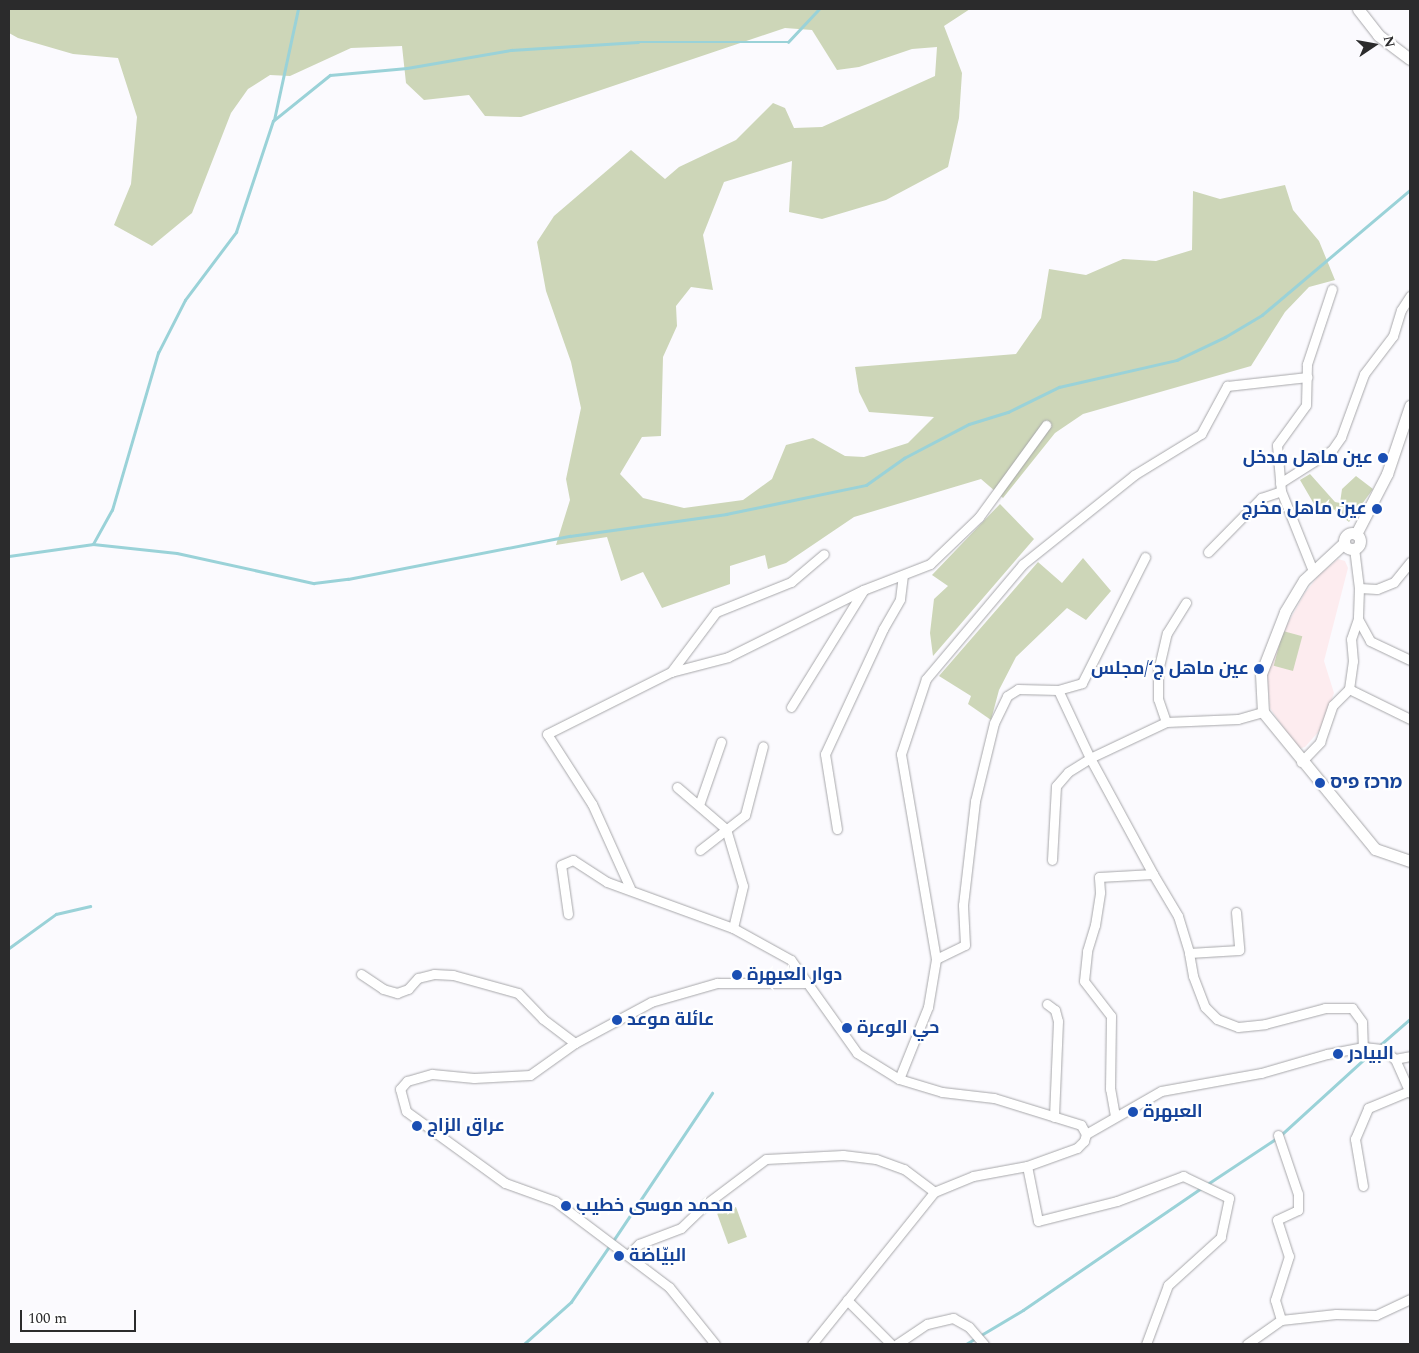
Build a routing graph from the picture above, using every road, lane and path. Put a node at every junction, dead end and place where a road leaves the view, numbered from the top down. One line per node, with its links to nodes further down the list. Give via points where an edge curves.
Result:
1 (1358, 9): 2 (street, via 1378,35)
2 (1410, 59)
3 (1332, 289): 5 (street, via 1307,364)
4 (1410, 296): 8 (street, via 1401,310 1393,336 1364,374 1341,437 1332,450)
5 (1307, 377): 8 (street, via 1306,405 1277,444); 45 (street, via 1227,386 1202,434 1134,474 1023,564 926,679 901,754)
6 (1410, 406): 9 (street, via 1387,474 1356,534 1360,540)
7 (1046, 425): 15 (street, via 979,517 930,564)
8 (1281, 487): 10 (street, via 1261,498); 14 (street)
9 (1349, 546): 14 (street); 16 (street)
10 (1208, 552)
11 (824, 554): 21 (street, via 791,582 716,612)
12 (1145, 557): 23 (street, via 1088,676 1082,684)
13 (1410, 562): 16 (street, via 1394,582 1378,589)
14 (1313, 571): 25 (street, via 1285,612 1268,651 1261,674)
15 (903, 575): 17 (street); 35 (street, via 900,599 825,754)
16 (1359, 588): 19 (street)
17 (863, 590): 21 (street, via 728,657); 24 (street)
18 (1186, 602): 27 (street, via 1167,633 1158,671 1158,699)
19 (1358, 619): 20 (street, via 1370,641); 22 (street, via 1351,639 1354,661)
20 (1410, 658)
21 (671, 672): 40 (street, via 547,734 592,804)
22 (1350, 689): 26 (street); 31 (street, via 1333,705 1320,742)
23 (1058, 690): 30 (street); 45 (street, via 1018,689 1007,696 994,723 975,801 963,906 965,945)
24 (791, 707)
25 (1263, 712): 27 (street, via 1238,719); 31 (street)
26 (1410, 719)
27 (1166, 722): 30 (street)
28 (721, 742): 33 (street)
29 (763, 746): 34 (street, via 745,815)
30 (1090, 758): 37 (street, via 1068,772 1056,786); 39 (street)
31 (1301, 762): 38 (street, via 1375,849)
32 (677, 787): 33 (street)
33 (700, 805): 34 (street)
34 (726, 829): 36 (street); 43 (street, via 743,886)
35 (837, 829)
36 (700, 850)
37 (1052, 860)
38 (1410, 861)
39 (1153, 874): 44 (street, via 1178,916); 55 (street, via 1099,877 1095,926 1086,951 1084,981 1111,1016 1110,1089)
40 (630, 888): 42 (street, via 607,882 573,860 561,864); 43 (street)
41 (1236, 912): 44 (street, via 1240,950)
42 (568, 914)
43 (734, 928): 47 (street, via 791,960)
44 (1189, 952): 50 (street, via 1193,976 1205,1007 1226,1024 1238,1027 1265,1024 1344,1006 1358,1014 1364,1033)
45 (936, 959): 53 (street, via 928,1007)
46 (361, 974): 49 (street, via 383,989 397,993 408,989 418,978 434,974 454,975 518,993 543,1019)
47 (806, 983): 49 (street, via 716,983 651,1002); 53 (street, via 857,1053)
48 (1047, 1004): 56 (street, via 1054,1010 1058,1021)
49 (575, 1043): 62 (street, via 530,1075 474,1078 432,1074 407,1081 400,1089 401,1100 406,1111 505,1183 555,1201)
50 (1363, 1047): 52 (street, via 1382,1049); 55 (street, via 1261,1073 1161,1091)
51 (1410, 1056): 52 (street)
52 (1395, 1059): 54 (street)
53 (899, 1079): 56 (street, via 942,1092 994,1098)
54 (1410, 1092): 60 (street, via 1368,1108 1356,1139)
55 (1114, 1116): 57 (street)
56 (1054, 1117): 57 (street, via 1081,1125)
57 (1086, 1134): 59 (street, via 1076,1148)
58 (1278, 1135): 65 (street, via 1298,1194 1298,1210 1276,1220 1289,1256 1275,1300)
59 (1027, 1166): 61 (street, via 973,1176); 71 (street, via 1038,1221 1117,1201 1183,1176 1229,1198 1221,1237 1168,1285)
60 (1363, 1186)
61 (934, 1192): 62 (street, via 904,1169 876,1159 843,1155 766,1159 706,1204 681,1228 639,1244); 64 (street)
62 (628, 1255): 66 (street, via 669,1287)
63 (1410, 1299): 65 (street, via 1376,1315 1336,1314)
64 (847, 1300): 67 (street); 68 (street)
65 (1281, 1320): 72 (street)
66 (715, 1344)
67 (812, 1344)
68 (891, 1344)
69 (897, 1344): 70 (street, via 926,1324 953,1318 969,1327)
70 (984, 1344)
71 (1146, 1344)
72 (1247, 1344)

